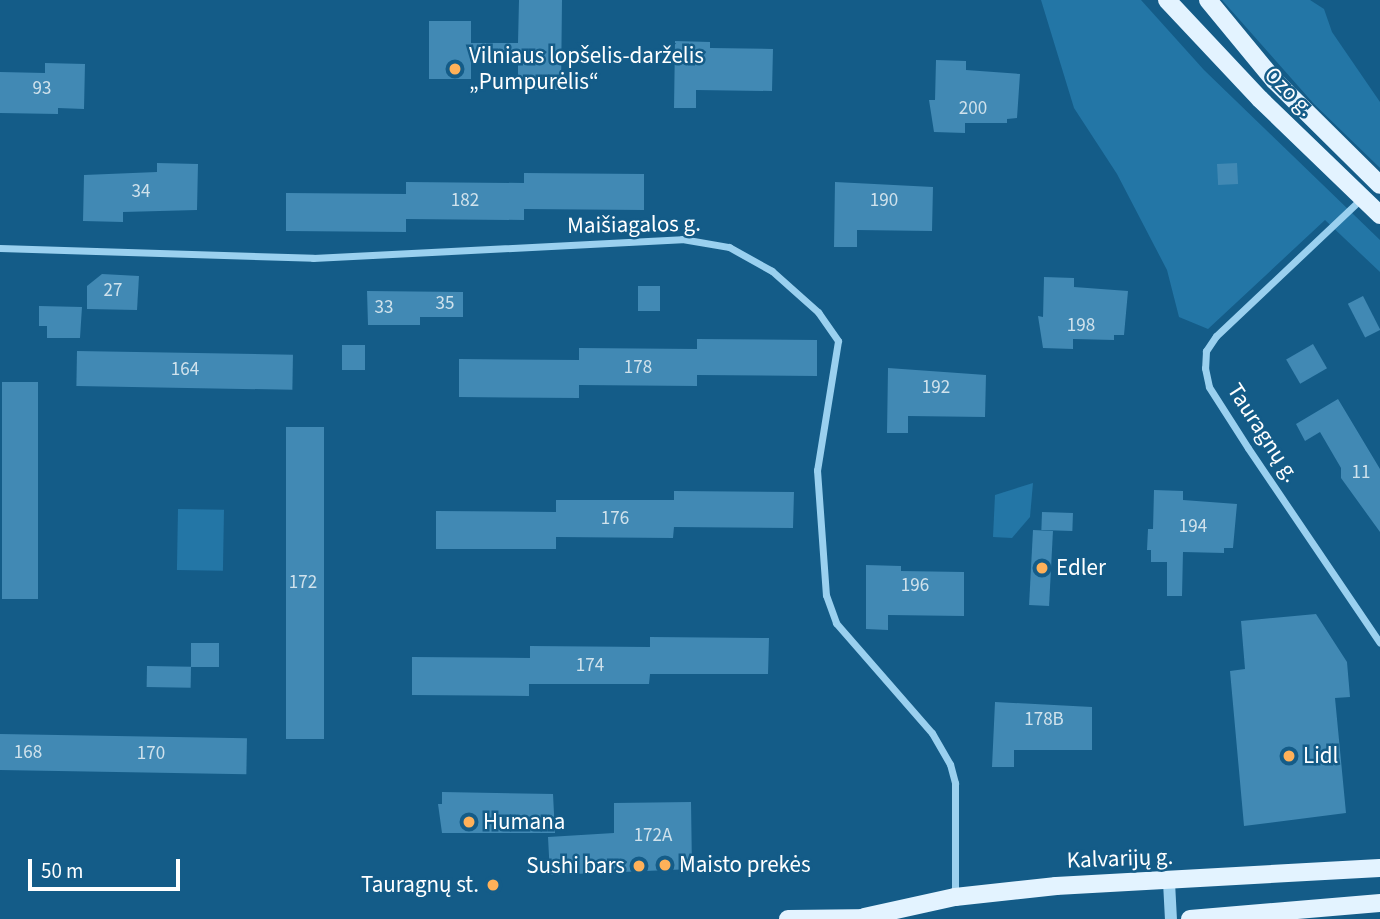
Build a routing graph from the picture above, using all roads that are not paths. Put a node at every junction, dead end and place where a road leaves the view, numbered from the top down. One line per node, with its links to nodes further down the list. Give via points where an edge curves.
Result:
1 (1167, 0): 4 (main road, Ozo g., via 1260,99)
2 (1208, 0): 3 (main road, Ozo g., via 1274,80)
3 (1380, 185)
4 (1363, 198): 5 (main road, Ozo g.); 7 (street, Tauragnų g., via 1216,336 1206,351 1205,368 1209,387)
5 (1380, 215)
6 (0, 248): 10 (street, Maišiagalos g., via 313,258 694,240 748,255 817,312 838,341 817,470 826,595 845,634 947,756 955,783)
7 (1380, 643)
8 (1380, 868): 9 (main road, Kalvarijų g.)
9 (1169, 882): 10 (main road, Kalvarijų g.); 15 (street)
10 (955, 897): 12 (main road, Kalvarijų g.)
11 (1380, 903): 16 (main road)
12 (864, 917): 13 (main road, Kalvarijų g.); 14 (main road, Kalvarijų g.)
13 (788, 919)
14 (883, 919)
15 (1171, 919)
16 (1190, 919)

